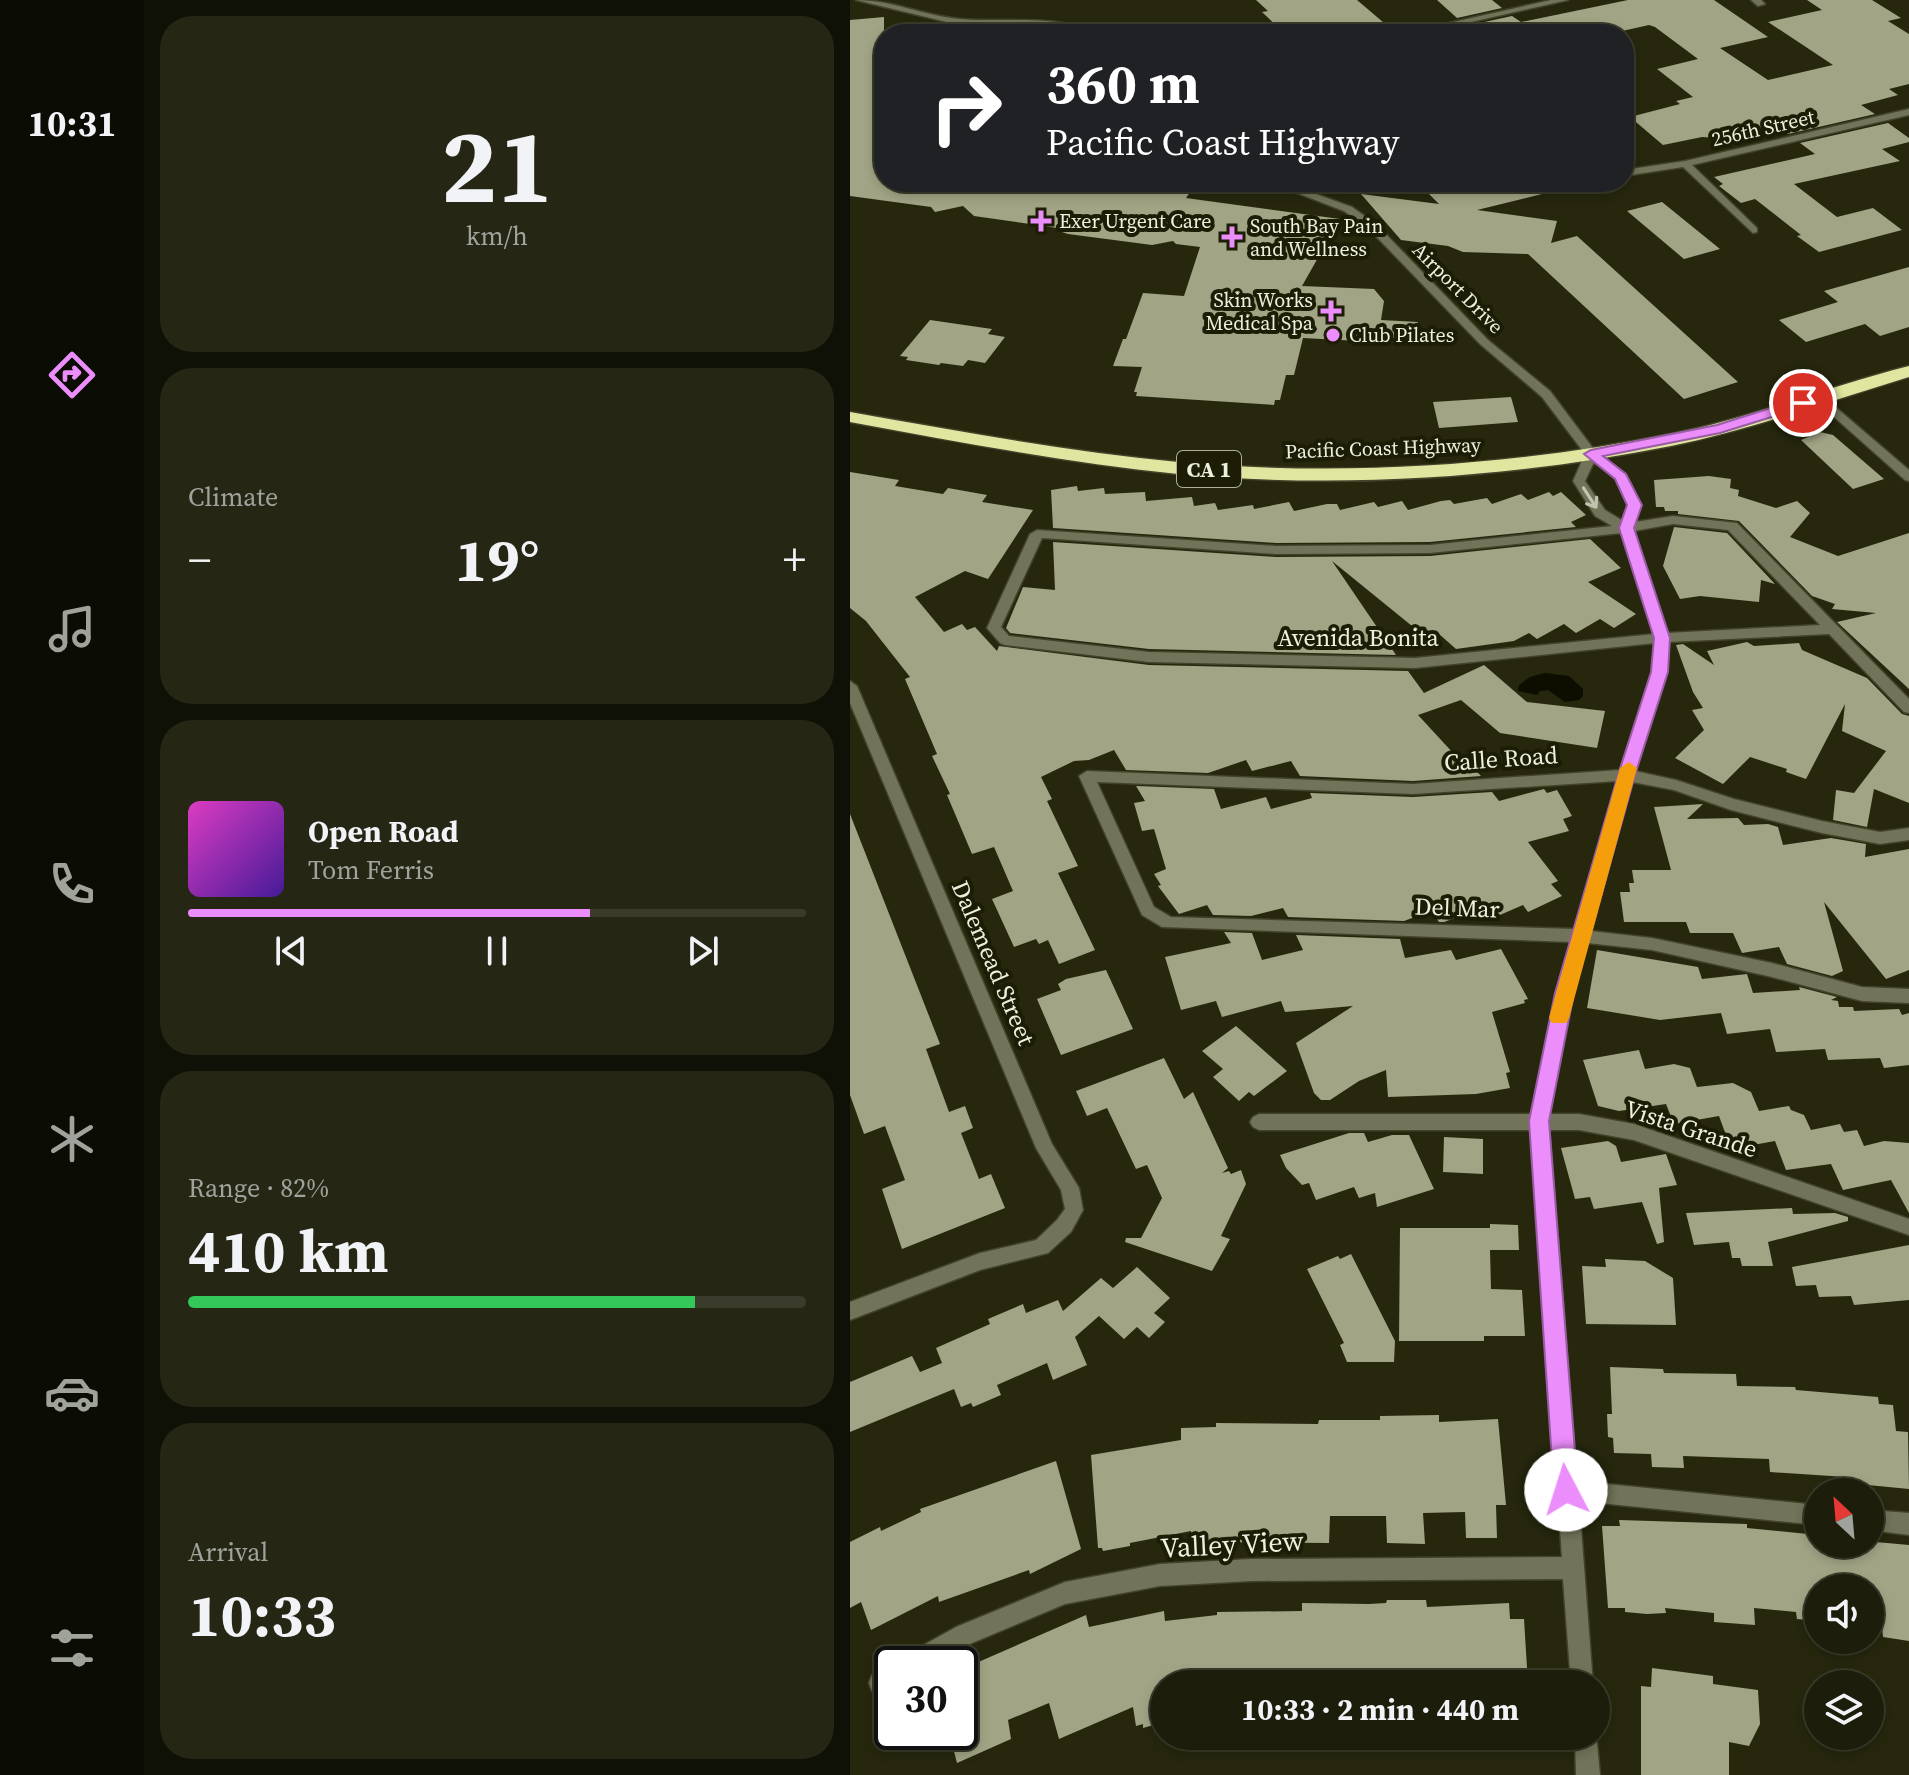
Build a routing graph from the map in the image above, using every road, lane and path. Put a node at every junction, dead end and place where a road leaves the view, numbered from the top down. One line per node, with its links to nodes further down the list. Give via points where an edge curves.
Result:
1 (860, 0): 3 (street, via 959,22)
2 (1564, 0): 4 (street)
3 (1050, 24)
4 (1451, 24)
5 (1909, 112): 6 (street, 256th Street)
6 (1685, 164): 7 (street, 256th Street); 9 (street)
7 (1634, 172)
8 (1301, 192): 13 (street, Airport Drive, via 1348,209 1373,227 1484,342 1546,394)
9 (1753, 230)
10 (1909, 371): 11 (highway, Pacific Coast Highway / CA 1)
11 (1819, 397): 13 (highway, Pacific Coast Highway / CA 1, via 1720,429); 14 (street)
12 (850, 417): 13 (highway, Pacific Coast Highway / CA 1, via 1113,461 1260,473 1494,466)
13 (1591, 454): 15 (street, Airport Drive, via 1621,477 1635,505); 15 (street, one-way to 15, via 1579,481 1600,513)
14 (1909, 477)
15 (1627, 528): 16 (street, via 1673,520 1732,526); 17 (street, Airport Drive); 17 (street, Avenida Bonita, via 1415,549 1276,550 1037,534 994,628 1005,640 1149,657 1415,663)
16 (1831, 629): 17 (street, Avenida Bonita); 19 (street)
17 (1662, 638): 20 (street, via 1660,672)
18 (850, 686): 28 (street, Dalemead Street, via 1045,1148 1070,1188 1074,1210 1041,1247 980,1262)
19 (1909, 708)
20 (1626, 775): 21 (street, Calle Road, via 1413,789); 22 (street, Calle Road, via 1822,827 1880,838); 23 (street)
21 (1087, 776): 23 (street, Del Mar, via 1148,911 1168,923)
22 (1909, 834)
23 (1581, 936): 24 (street, Del Mar, via 1652,944 1862,994); 25 (street)
24 (1909, 996)
25 (1539, 1121): 26 (street, Vista Grande); 27 (street, Vista Grande, via 1634,1132); 29 (street)
26 (1259, 1122)
27 (1909, 1227)
28 (850, 1311)
29 (1566, 1490): 30 (street); 33 (street)
30 (1804, 1514)
31 (1884, 1521): 32 (street)
32 (1909, 1524)
33 (1573, 1568): 34 (street, Valley View, via 1160,1575 1065,1593); 35 (street)
34 (944, 1646)
35 (1581, 1670)
36 (1587, 1750): 37 (street)
37 (1588, 1775)

